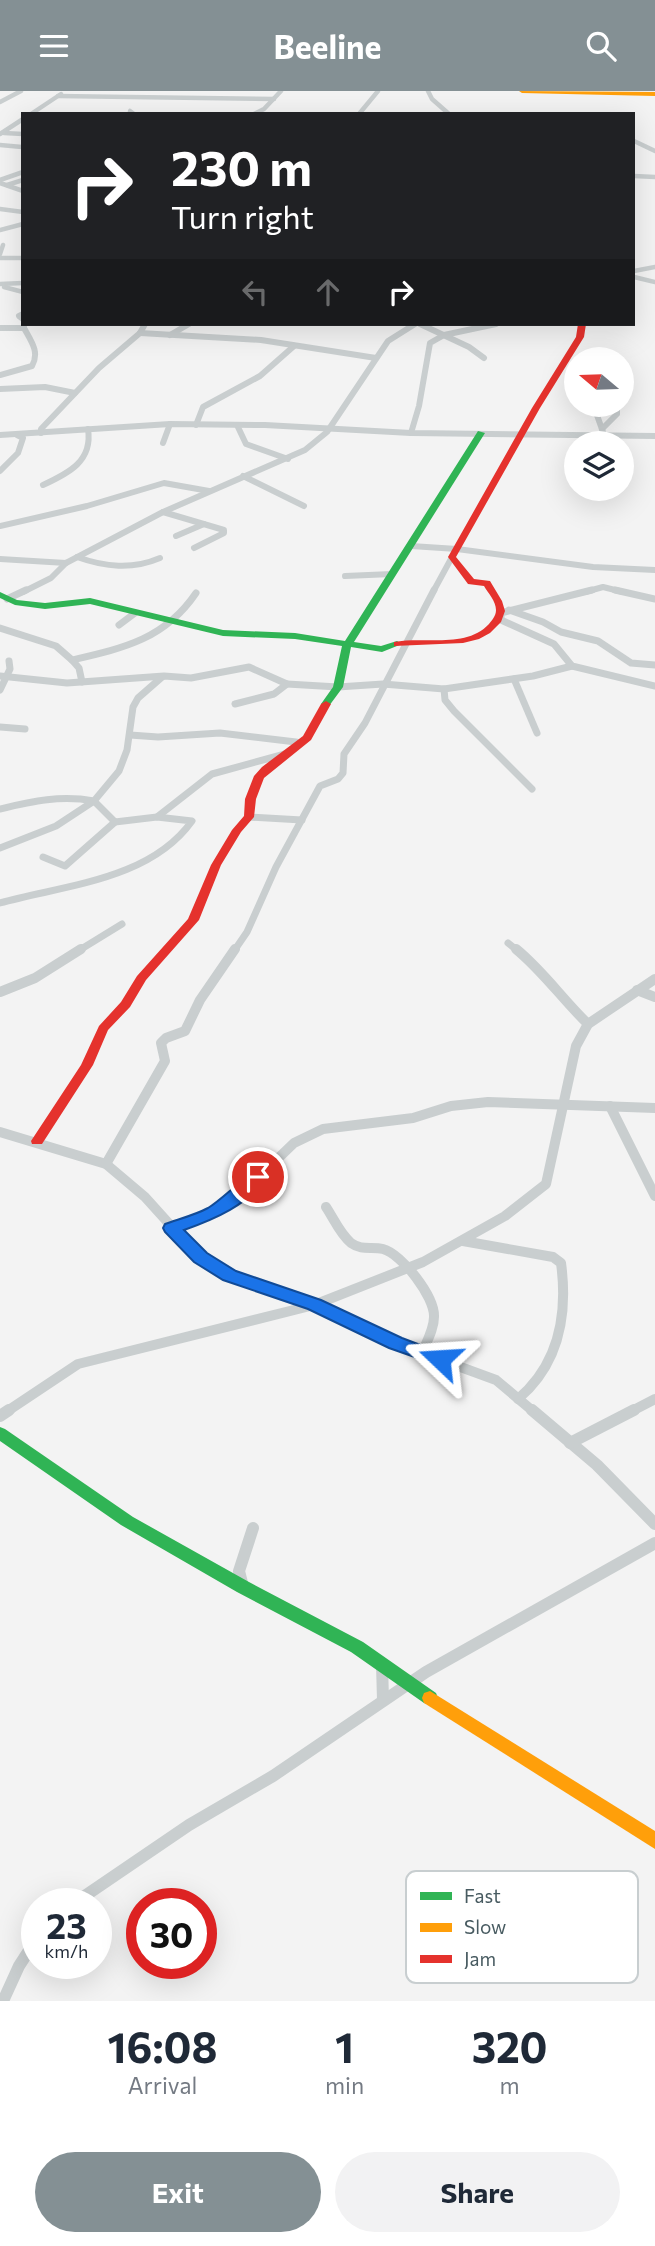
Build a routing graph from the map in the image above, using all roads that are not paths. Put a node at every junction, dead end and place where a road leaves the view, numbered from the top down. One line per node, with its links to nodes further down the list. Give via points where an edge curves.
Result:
1 (21, 91): 11 (street)
2 (65, 91): 9 (street)
3 (281, 91): 10 (street)
4 (378, 91): 14 (street)
5 (428, 91): 15 (street)
6 (522, 91): 8 (street)
7 (558, 91): 8 (street)
8 (655, 94)
9 (58, 96): 10 (street); 12 (street)
10 (274, 99): 13 (street)
11 (0, 102)
12 (34, 112)
13 (258, 112)
14 (361, 112)
15 (447, 112)
16 (21, 120): 17 (street)
17 (1, 133): 18 (street)
18 (21, 134)
19 (635, 141): 22 (street)
20 (0, 145): 21 (street)
21 (21, 147)
22 (655, 151)
23 (21, 173): 27 (street)
24 (635, 176): 25 (street)
25 (655, 177)
26 (21, 181): 28 (street)
27 (0, 182): 28 (street)
28 (7, 185): 29 (street)
29 (21, 190)
30 (0, 209): 31 (street)
31 (21, 212)
32 (21, 225): 33 (street)
33 (0, 230)
34 (1, 252): 35 (street)
35 (21, 257)
36 (655, 267): 37 (street)
37 (635, 274)
38 (635, 274): 39 (street)
39 (655, 282)
40 (21, 283): 41 (street)
41 (3, 286): 42 (street)
42 (21, 291)
43 (24, 326): 50 (street); 57 (street, via 36,362)
44 (144, 326): 51 (street)
45 (185, 326): 52 (street)
46 (418, 326): 55 (street, via 388,341)
47 (426, 326): 53 (street)
48 (487, 326): 53 (street)
49 (582, 326): 72 (street, via 580,337)
50 (0, 328)
51 (140, 333): 52 (street); 59 (street)
52 (170, 335): 54 (street)
53 (444, 335): 56 (street); 70 (street, via 430,343)
54 (294, 346): 55 (street); 63 (street, via 260,376 203,407)
55 (376, 358): 66 (street)
56 (484, 358)
57 (0, 375)
58 (0, 389): 59 (street, via 45,387)
59 (75, 393): 69 (street)
60 (598, 417): 67 (street)
61 (614, 417): 67 (street)
62 (170, 425): 63 (street); 65 (street); 78 (street)
63 (196, 425): 64 (street)
64 (237, 425): 66 (street); 79 (street, via 246,444)
65 (88, 429): 69 (street); 82 (street, via 92,441 82,461)
66 (330, 429): 70 (street); 79 (street)
67 (602, 430): 68 (street)
68 (597, 431)
69 (41, 433): 75 (street)
70 (411, 433): 71 (street)
71 (481, 433): 72 (street); 89 (street)
72 (523, 433): 73 (street); 91 (street)
73 (564, 433)
74 (0, 435): 75 (street)
75 (17, 435): 80 (street, via 23,438 18,453)
76 (634, 435): 77 (street)
77 (655, 436)
78 (163, 443)
79 (288, 459): 81 (street)
80 (0, 471)
81 (243, 477): 83 (street); 84 (street)
82 (43, 485)
83 (210, 491): 85 (street); 87 (street, via 164,483)
84 (304, 506)
85 (163, 513): 86 (street); 92 (street)
86 (204, 524): 88 (street); 90 (street, via 224,533)
87 (0, 526)
88 (176, 536)
89 (411, 546): 91 (street); 97 (street)
90 (194, 548)
91 (455, 553): 96 (street); 102 (street, via 471,582 491,586); 107 (street)
92 (77, 557): 93 (street, via 126,567); 95 (street)
93 (160, 558)
94 (0, 559): 95 (street)
95 (66, 563): 100 (street, via 51,577)
96 (655, 570)
97 (393, 574): 98 (street); 108 (street)
98 (345, 576)
99 (196, 593): 104 (street)
100 (4, 597): 103 (street, via 46,606 90,601)
101 (655, 599): 102 (street, via 603,587)
102 (505, 611): 107 (street, via 480,636 436,643); 111 (street, via 598,641 631,663); 112 (street, via 500,620 554,643)
103 (135, 613): 104 (street); 105 (street)
104 (172, 623): 108 (street, via 223,633 295,636); 109 (street, via 127,648)
105 (119, 625)
106 (0, 628): 109 (street, via 56,646)
107 (409, 641): 108 (street, via 382,649); 118 (street)
108 (347, 645): 120 (street)
109 (72, 660): 116 (street)
110 (9, 661): 113 (street)
111 (655, 665)
112 (572, 666): 115 (street); 119 (street)
113 (3, 676): 116 (street); 122 (street)
114 (164, 676): 116 (street); 117 (street, via 191,678 249,667); 127 (street, via 133,706)
115 (514, 679): 121 (street); 126 (street)
116 (82, 682)
117 (287, 684): 120 (street); 123 (street, via 274,694)
118 (383, 684): 120 (street); 121 (street); 135 (street, via 344,754 343,773 320,786)
119 (655, 686)
120 (338, 687): 128 (street, via 309,736)
121 (444, 689): 130 (street, via 454,711)
122 (0, 690)
123 (236, 704)
124 (0, 727): 125 (street)
125 (25, 729)
126 (537, 733)
127 (130, 735): 128 (street, via 220,733); 131 (street, via 120,771)
128 (296, 742): 129 (street)
129 (286, 754): 133 (street, via 212,774); 134 (street, via 263,769 250,793)
130 (532, 789)
131 (94, 801): 132 (street, via 43,799); 136 (street); 137 (street, via 56,826)
132 (0, 809)
133 (157, 817): 136 (street); 139 (street, via 192,821 180,839 142,864)
134 (249, 817): 135 (street); 151 (street, via 216,866 192,920 103,1029 87,1065)
135 (302, 820): 152 (street, via 247,932 200,1000 185,1031 162,1043 165,1061)
136 (115, 822): 138 (street, via 65,866)
137 (0, 848)
138 (43, 857)
139 (0, 903)
140 (122, 924): 144 (street, via 35,978)
141 (508, 943): 146 (street, via 538,967)
142 (655, 979): 143 (street)
143 (637, 990): 145 (street); 146 (street)
144 (0, 992)
145 (655, 997)
146 (588, 1024): 147 (street, via 576,1046)
147 (565, 1105): 148 (street); 155 (street, via 488,1102 451,1106 413,1118 323,1129 293,1143 241,1194 212,1213); 156 (street, via 546,1184)
148 (610, 1106): 149 (street); 153 (street)
149 (655, 1108)
150 (0, 1132): 151 (street)
151 (37, 1141): 152 (street)
152 (106, 1164): 155 (street)
153 (655, 1196)
154 (326, 1207): 157 (street, via 355,1246 382,1248)
155 (172, 1228): 158 (street, via 201,1258 230,1275)
156 (463, 1241): 157 (street); 160 (street, via 553,1257 561,1263 563,1290 556,1346 548,1365)
157 (407, 1269): 158 (street); 159 (street, via 428,1295 434,1312)
158 (314, 1304): 159 (street); 162 (street, via 78,1364)
159 (422, 1353): 160 (street, via 496,1380)
160 (518, 1399): 164 (street)
161 (655, 1399): 164 (street)
162 (0, 1416)
163 (0, 1433): 168 (street, via 127,1521)
164 (570, 1443): 165 (street)
165 (655, 1524)
166 (253, 1528): 168 (street, via 239,1571)
167 (655, 1543): 170 (street)
168 (243, 1587): 169 (street)
169 (382, 1663): 170 (street); 171 (street)
170 (409, 1684): 171 (street); 172 (street)
171 (383, 1700): 173 (street)
172 (655, 1841)
173 (96, 1888)
174 (21, 1963): 175 (street)
175 (3, 2001)

